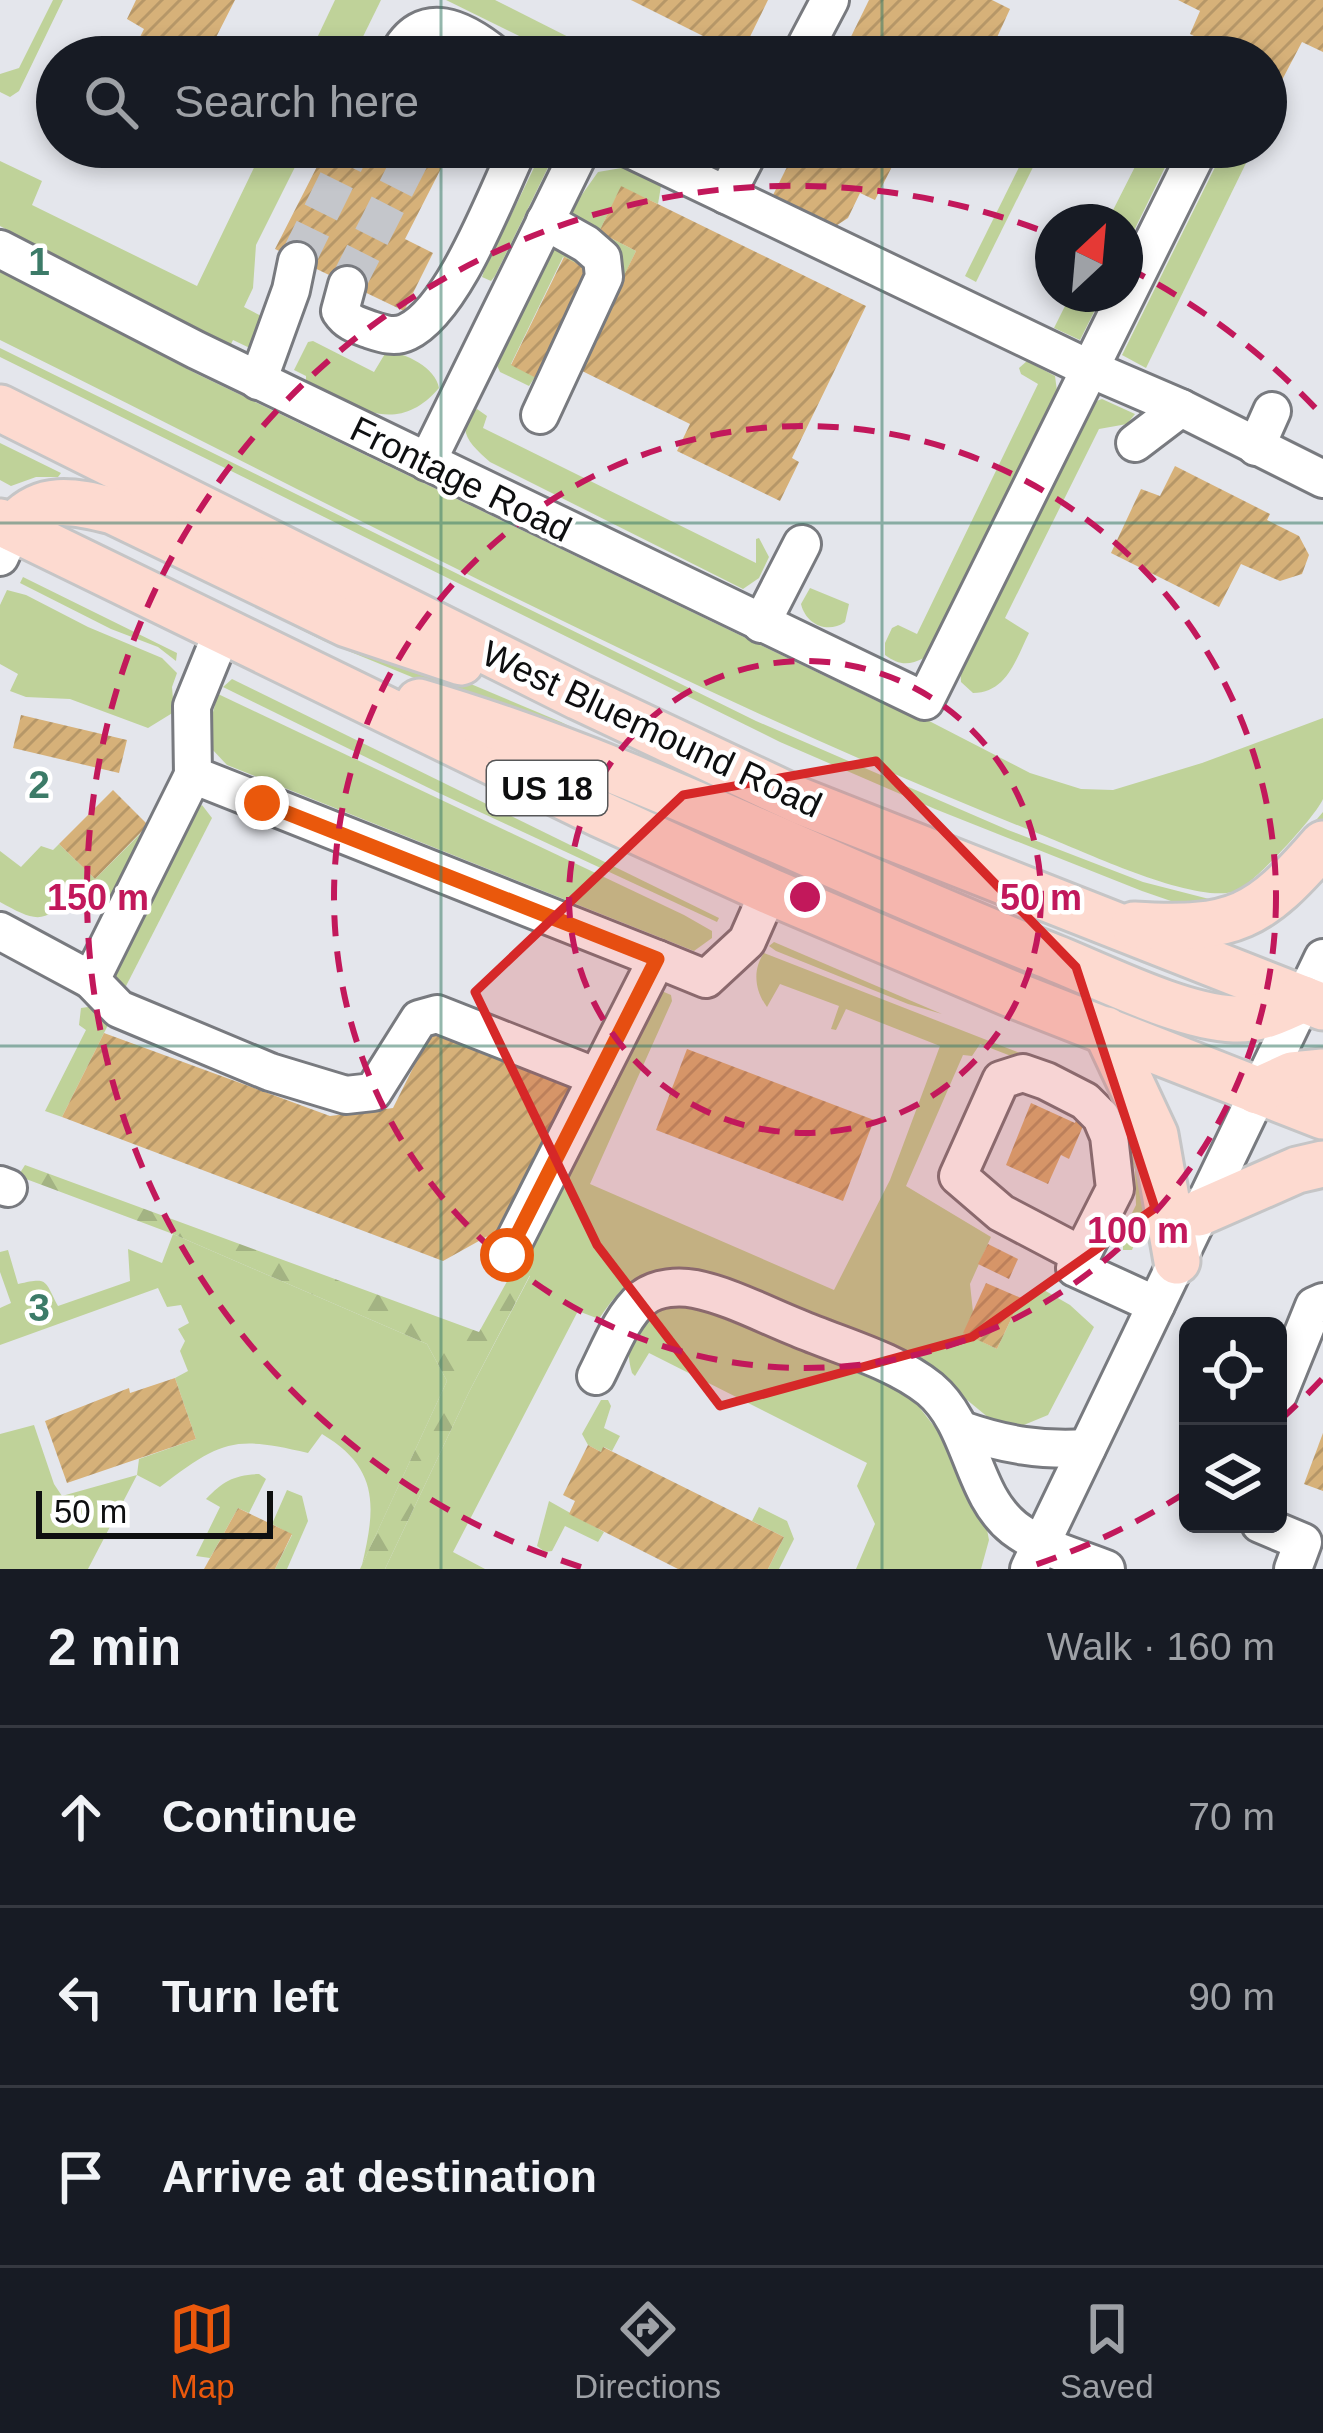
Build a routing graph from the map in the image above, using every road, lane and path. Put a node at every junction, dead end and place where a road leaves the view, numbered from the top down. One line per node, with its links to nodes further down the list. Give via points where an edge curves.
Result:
1 (830, 0): 4 (street)
2 (407, 36): 3 (street, via 432,25)
3 (452, 36)
4 (811, 36)
5 (509, 168): 15 (street)
6 (572, 168): 11 (street)
7 (671, 168): 10 (street)
8 (740, 168): 10 (street)
9 (1189, 168): 17 (street)
10 (726, 194): 17 (street)
11 (545, 221): 16 (street); 22 (street, via 602,258 604,277)
12 (0, 249): 18 (street, Frontage Road)
13 (297, 261): 18 (street)
14 (347, 285): 15 (street, via 340,299 347,321 387,335 405,334)
15 (438, 307): 16 (street)
16 (490, 331): 25 (street)
17 (1088, 368): 20 (street); 29 (street, Frontage Road, via 925,701)
18 (259, 381): 25 (street, Frontage Road)
19 (0, 408): 32 (main road, West Bluemound Road / US 18)
20 (1181, 408): 23 (street); 24 (street)
21 (1272, 411): 24 (street)
22 (540, 415)
23 (1135, 443)
24 (1256, 447): 26 (street)
25 (428, 462): 29 (street, Frontage Road)
26 (1323, 479)
27 (4, 536): 30 (main road, US 18); 32 (main road, via 39,505 113,511 402,645)
28 (802, 544): 29 (street)
29 (761, 624)
30 (223, 630): 31 (main road, US 18); 33 (street, via 192,706)
31 (301, 668): 35 (main road, US 18); 41 (main road, via 508,728 1192,1011 1264,1017)
32 (579, 697): 36 (main road, West Bluemound Road / US 18, via 800,801)
33 (193, 776): 39 (street); 40 (street)
34 (1323, 844): 36 (main road, via 1259,910 1169,927)
35 (769, 891): 39 (street, via 747,941 706,979); 42 (main road, US 18)
36 (1103, 923): 41 (main road, West Bluemound Road / US 18)
37 (0, 931): 40 (street)
38 (1323, 958): 41 (street)
39 (657, 959): 44 (street)
40 (91, 980): 44 (street, via 119,1009 346,1095 373,1092 419,1019 437,1014)
41 (1313, 1003): 45 (street)
42 (1106, 1030): 45 (main road, US 18); 51 (main road, via 1155,1135)
43 (1323, 1072): 45 (main road)
44 (597, 1077): 49 (street)
45 (1257, 1091): 46 (main road, US 18); 48 (street)
46 (1323, 1116)
47 (1323, 1164): 48 (main road)
48 (1199, 1213): 51 (street)
49 (507, 1255)
50 (1081, 1256): 50 (street, via 1115,1189 1101,1117 1046,1081 1023,1073 1000,1080 958,1176 1001,1213); 53 (street, via 1075,1268)
51 (1177, 1262): 53 (street)
52 (1323, 1302): 54 (street, via 1314,1306)
53 (1156, 1305): 57 (street)
54 (1287, 1373)
55 (596, 1376): 56 (street, via 644,1298 696,1289 886,1365 931,1390)
56 (962, 1430): 57 (street, via 1005,1445); 59 (street, via 988,1492)
57 (1087, 1448): 59 (street)
58 (1282, 1533): 61 (street, via 1303,1542)
59 (1035, 1556): 60 (street)
60 (1106, 1569)
61 (1293, 1569)

